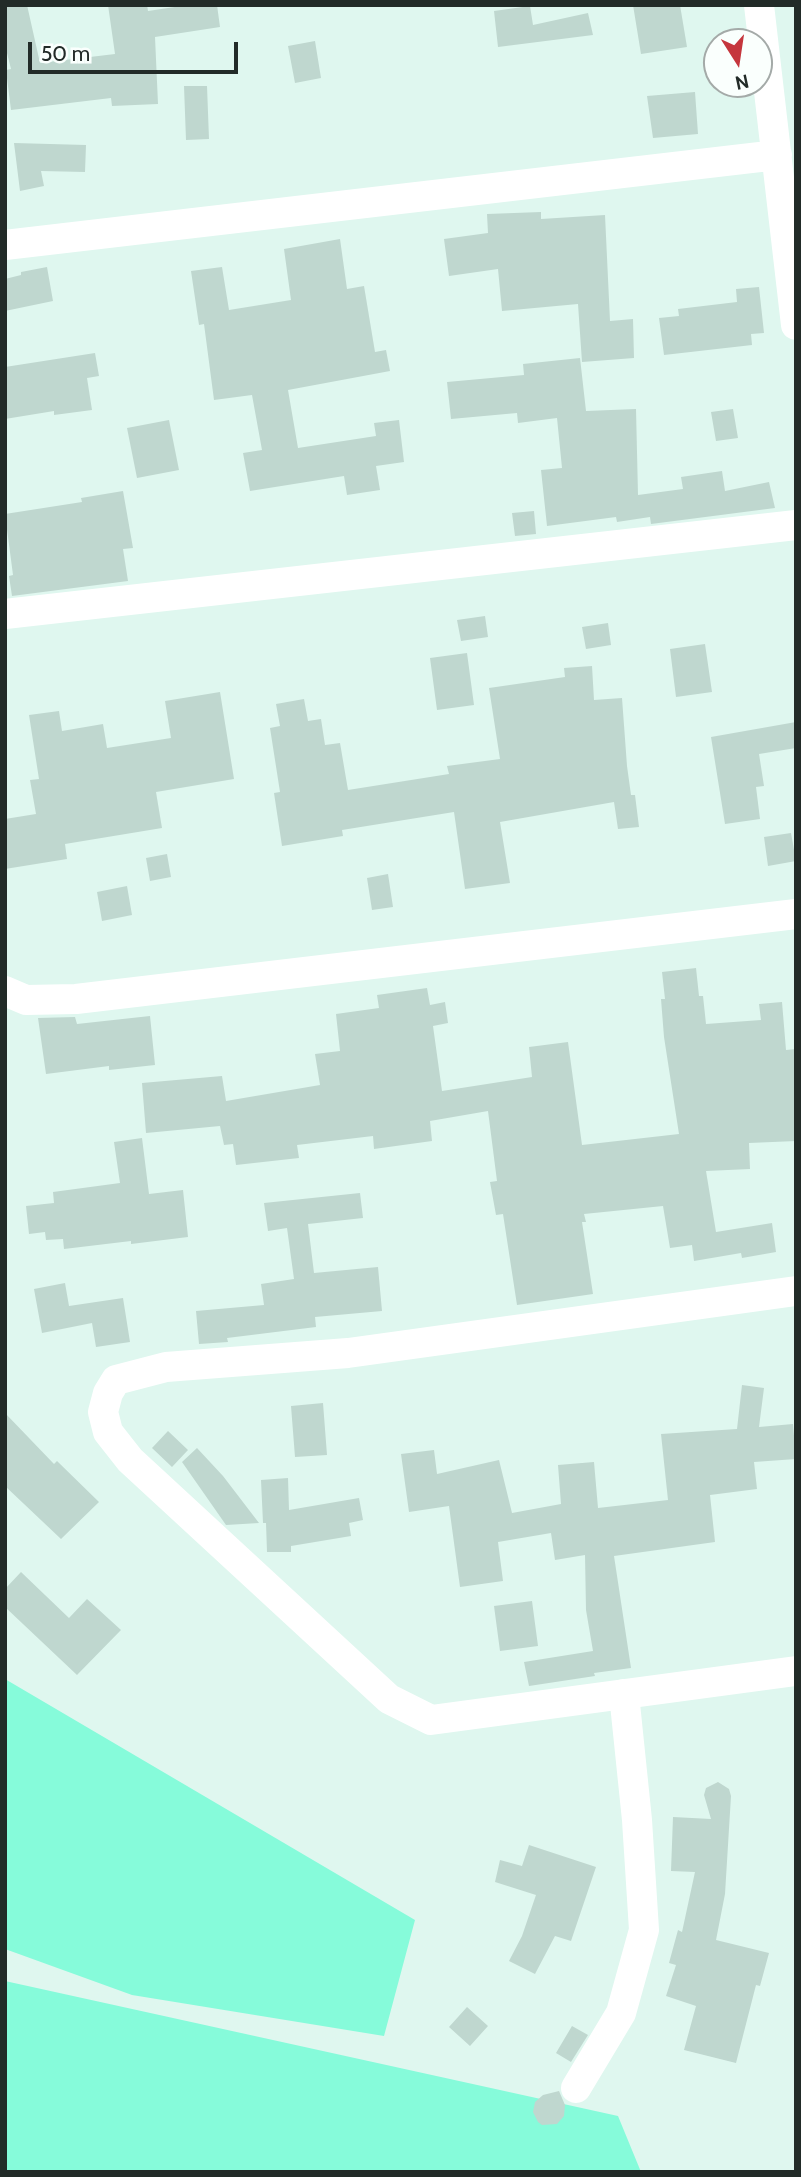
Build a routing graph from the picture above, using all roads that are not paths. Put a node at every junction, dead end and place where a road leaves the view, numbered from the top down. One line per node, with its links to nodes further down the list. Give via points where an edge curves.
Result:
1 (759, 5): 2 (street)
2 (777, 155): 3 (street); 4 (street)
3 (5, 245)
4 (796, 325)
5 (796, 525): 6 (street)
6 (5, 614)
7 (796, 914): 8 (street, via 76,999 26,1000)
8 (5, 991)
9 (796, 1291): 11 (street, via 348,1353 166,1367 116,1380 108,1393 103,1412 108,1432 130,1460 389,1699 431,1720)
10 (796, 1671): 11 (street)
11 (624, 1694): 12 (street, via 644,1930 621,2013)
12 (576, 2088)

